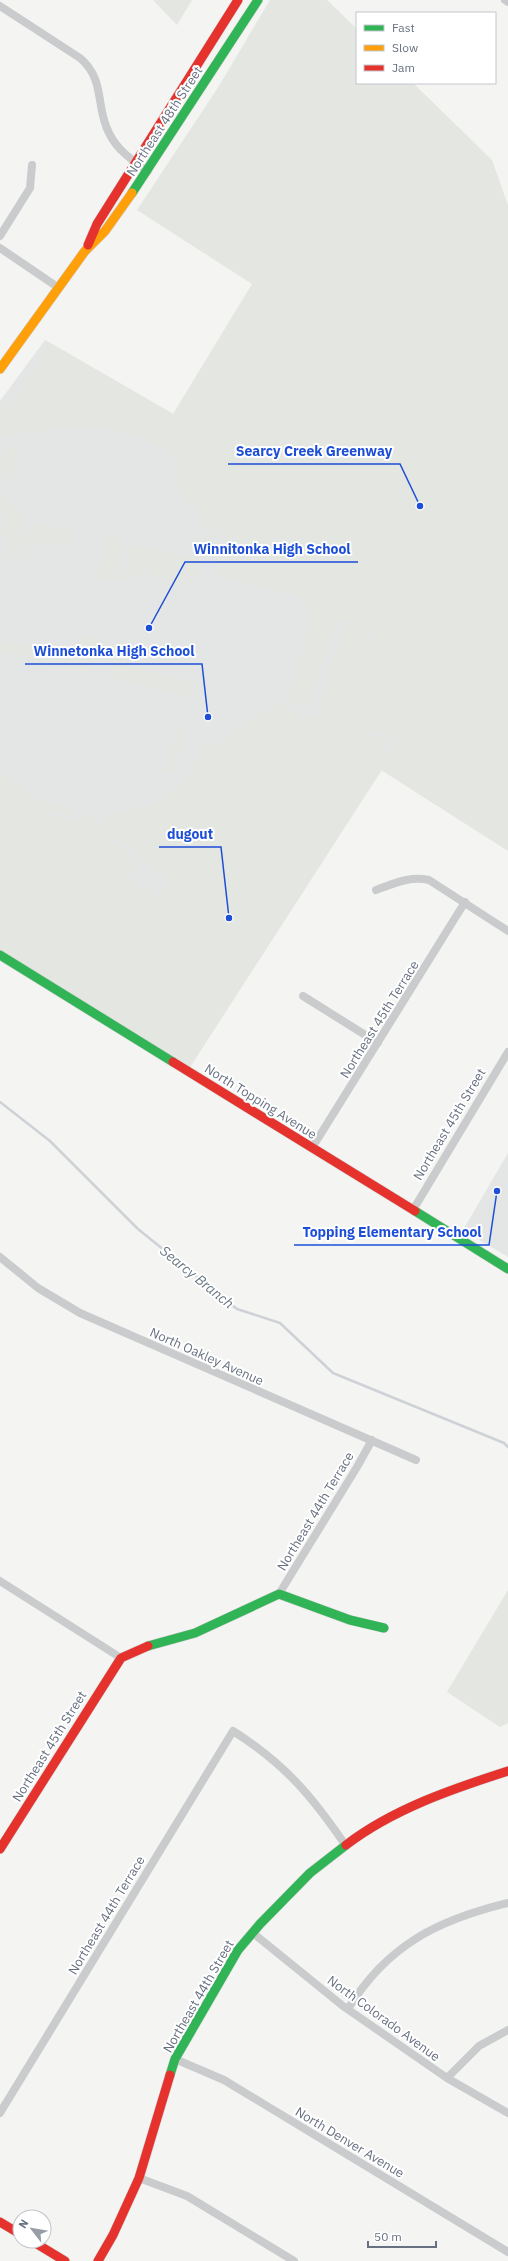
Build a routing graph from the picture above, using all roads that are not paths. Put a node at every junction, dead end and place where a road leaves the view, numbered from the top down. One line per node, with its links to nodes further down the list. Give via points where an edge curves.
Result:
1 (238, 0): 6 (street, Northeast 48th Street)
2 (258, 0): 7 (street, Northeast 48th Street)
3 (505, 0): 4 (street)
4 (508, 2)
5 (0, 6): 8 (street, via 88,66 97,82 101,111 109,134 124,153)
6 (228, 17): 7 (street); 8 (street, Northeast 48th Street)
7 (242, 25): 10 (street, Northeast 48th Street)
8 (137, 163): 10 (street); 13 (street, Northeast 48th Street, via 97,224)
9 (32, 165): 11 (street, via 30,188)
10 (148, 171): 13 (street, Northeast 48th Street, via 105,231)
11 (0, 236)
12 (0, 248): 14 (street)
13 (85, 251): 14 (street, Northeast 48th Street)
14 (59, 288): 15 (street, Northeast 48th Street)
15 (0, 369)
16 (376, 890): 17 (street, via 407,879 418,878 439,885)
17 (465, 902): 18 (street); 21 (street, Northeast 45th Terrace)
18 (508, 931)
19 (0, 955): 23 (street, North Topping Avenue)
20 (303, 996): 21 (street)
21 (378, 1043): 23 (street, Northeast 45th Terrace)
22 (508, 1052): 24 (street, Northeast 45th Street)
23 (312, 1148): 24 (street, North Topping Avenue)
24 (413, 1210): 26 (street, North Topping Avenue)
25 (0, 1257): 27 (street, North Oakley Avenue, via 38,1288 80,1313)
26 (508, 1269)
27 (372, 1440): 28 (street, North Oakley Avenue); 30 (street, Northeast 44th Terrace)
28 (416, 1460)
29 (1, 1583): 32 (street)
30 (279, 1594): 31 (street, via 335,1615); 32 (street, via 195,1633 136,1650)
31 (384, 1628)
32 (121, 1658): 35 (street, Northeast 45th Street)
33 (508, 1771): 34 (street, Northeast 44th Street, via 442,1792 383,1822)
34 (346, 1846): 37 (street, Northeast 44th Street, via 310,1873); 42 (street, Northeast 44th Terrace, via 324,1813 299,1783 268,1755 233,1731)
35 (0, 1849)
36 (508, 1903): 38 (street, via 461,1917 416,1937 394,1953 371,1976)
37 (253, 1933): 38 (street, North Colorado Avenue); 40 (street, Northeast 44th Street, via 238,1950)
38 (348, 2009): 41 (street, North Colorado Avenue)
39 (508, 2030): 41 (street, via 479,2046)
40 (175, 2059): 44 (street, Northeast 44th Street); 48 (street, North Denver Avenue, via 224,2080)
41 (447, 2078): 43 (street, North Colorado Avenue)
42 (0, 2113)
43 (508, 2113)
44 (139, 2178): 50 (street, Northeast 44th Street); 51 (street, via 187,2196)
45 (0, 2222): 46 (street)
46 (12, 2229)
47 (45, 2249): 49 (street)
48 (508, 2252)
49 (65, 2261)
50 (98, 2261)
51 (294, 2261)

